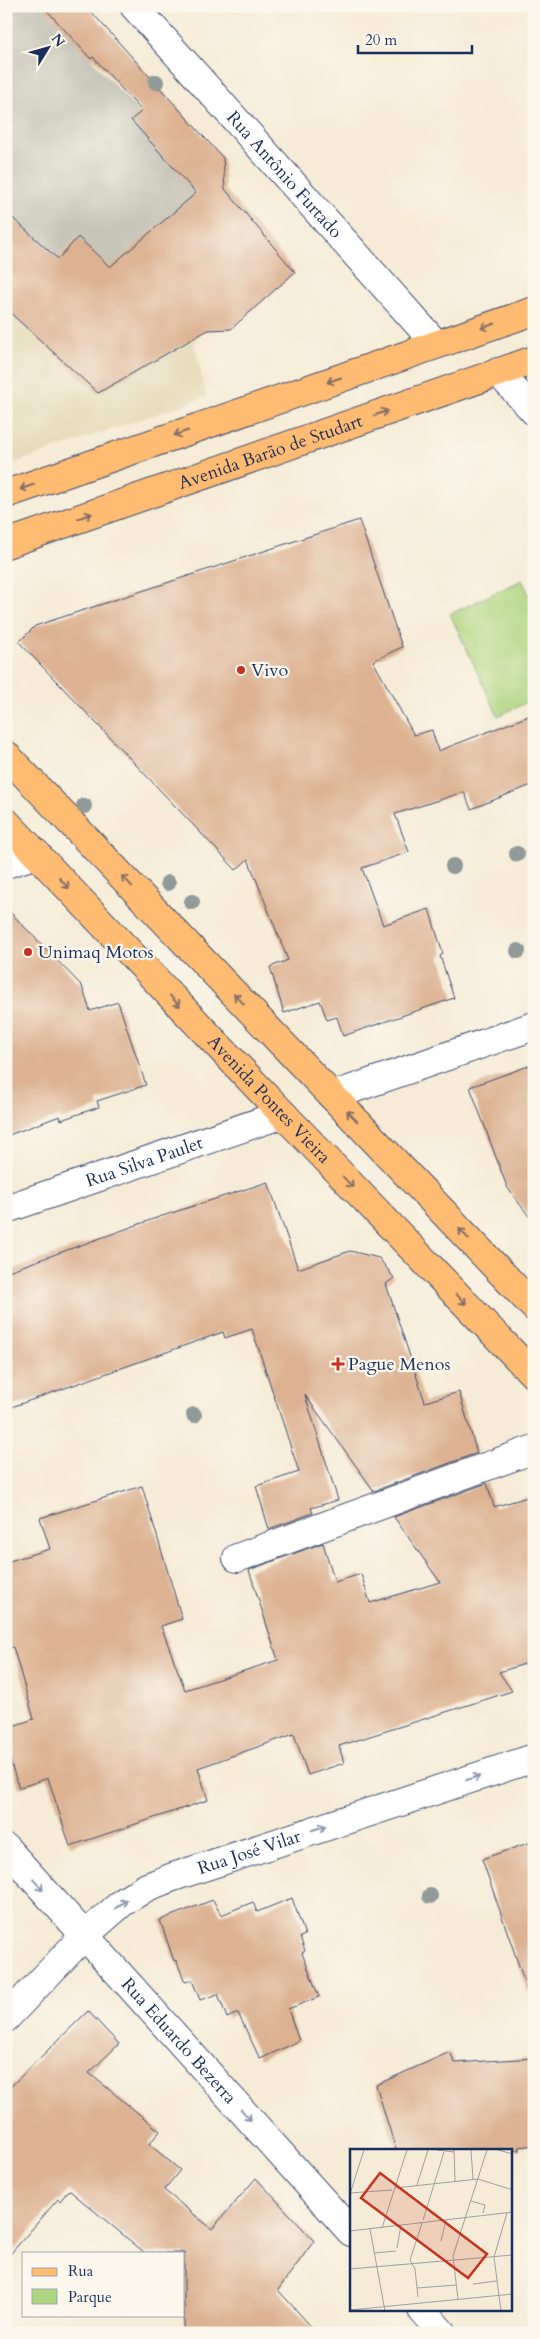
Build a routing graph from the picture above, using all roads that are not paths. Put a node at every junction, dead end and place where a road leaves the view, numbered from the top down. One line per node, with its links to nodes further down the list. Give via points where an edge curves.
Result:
1 (134, 6): 3 (street, Rua Antônio Furtado)
2 (534, 311): 3 (main road, one-way to 3)
3 (436, 344): 7 (main road, one-way to 7)
4 (534, 360): 5 (main road, Avenida Barão de Studart)
5 (498, 372): 6 (street); 8 (main road, Avenida Barão de Studart, one-way to 5)
6 (534, 411)
7 (6, 494)
8 (6, 544)
9 (6, 755): 14 (main road, one-way to 9)
10 (6, 822): 11 (main road, Avenida Pontes Vieira)
11 (37, 854): 12 (street); 15 (main road, Avenida Pontes Vieira, one-way to 15)
12 (6, 864)
13 (534, 1026): 14 (street)
14 (332, 1096): 17 (main road, one-way to 14)
15 (283, 1114): 16 (street, Rua Silva Paulet); 18 (main road, Avenida Pontes Vieira, one-way to 18)
16 (6, 1209)
17 (534, 1307)
18 (534, 1375)
19 (534, 1449): 20 (street)
20 (237, 1558)
21 (534, 1758): 23 (street, Rua José Vilar, one-way to 21, via 123,1902 173,1876)
22 (6, 1848): 23 (street, Rua Eduardo Bezerra, one-way to 23)
23 (84, 1936): 24 (street, Rua José Vilar); 25 (street, Rua Eduardo Bezerra, one-way to 25)
24 (6, 2018)
25 (350, 2231)
26 (424, 2312): 27 (street)
27 (442, 2333)

